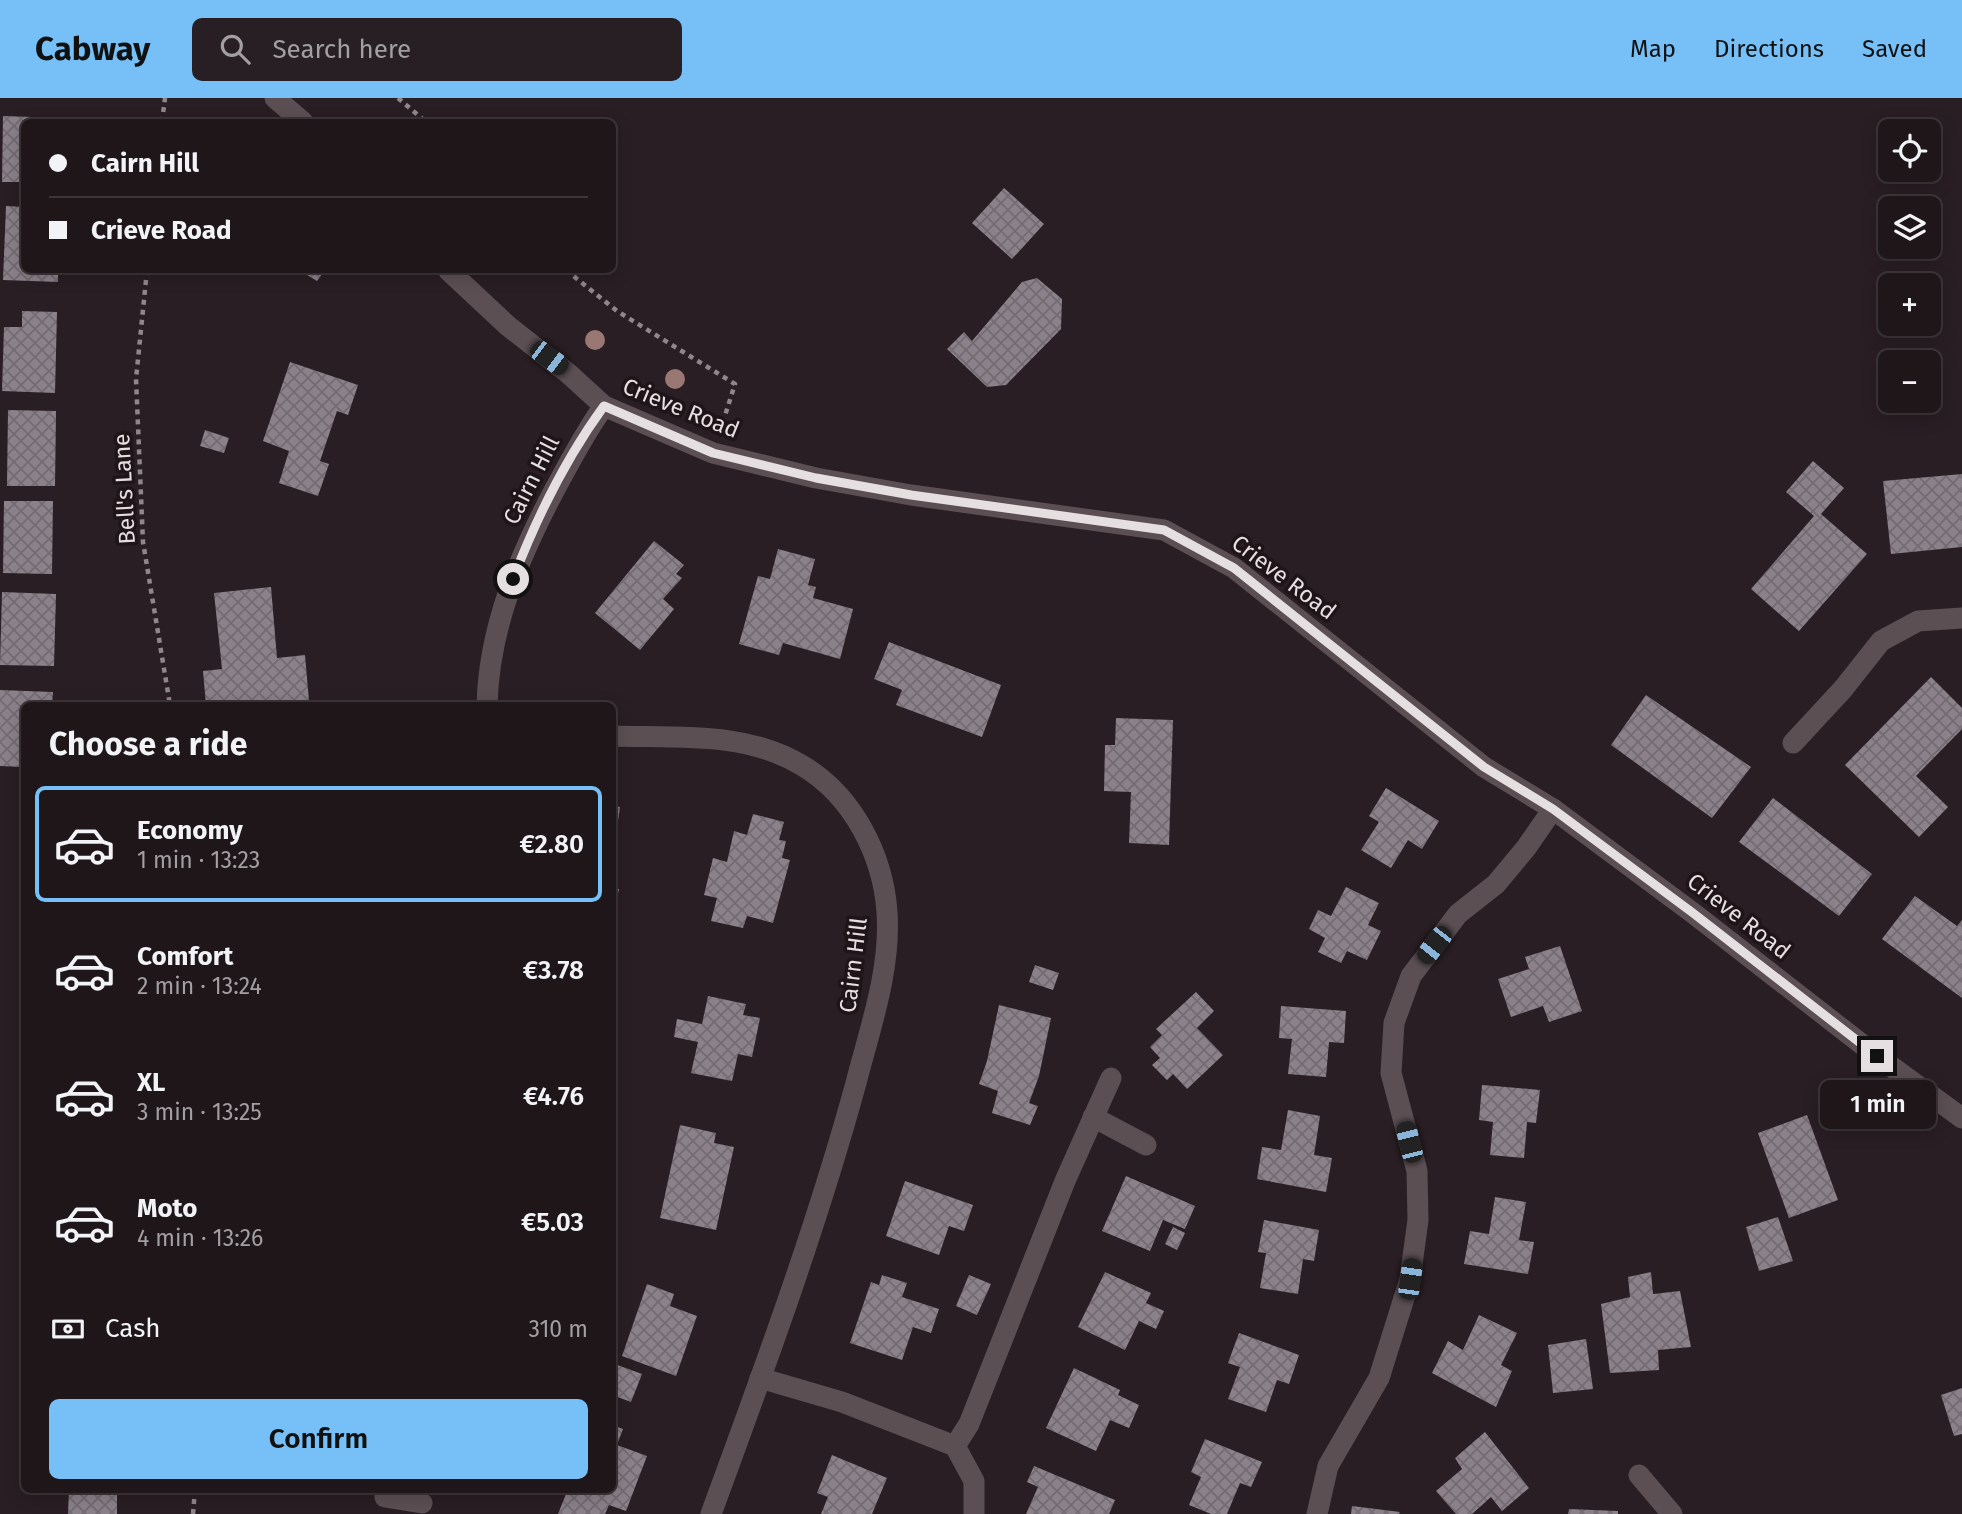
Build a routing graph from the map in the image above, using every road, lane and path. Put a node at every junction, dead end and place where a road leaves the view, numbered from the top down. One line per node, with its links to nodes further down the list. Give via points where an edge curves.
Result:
1 (165, 98): 4 (path)
2 (275, 98): 5 (street)
3 (398, 98): 6 (path)
4 (162, 119)
5 (300, 119)
6 (422, 119)
7 (147, 273): 13 (path, Bell's Lane, via 136,379 143,542)
8 (451, 273): 10 (street, Crieve Road)
9 (570, 273): 11 (path, via 617,311 735,384)
10 (604, 406): 11 (street, Crieve Road); 14 (street, Cairn Hill, via 572,457 522,556 496,633)
11 (713, 453): 17 (street, Crieve Road, via 911,495 1164,530 1234,568 1484,767)
12 (1962, 618): 16 (street, via 1918,621 1881,641)
13 (170, 702)
14 (487, 702)
15 (616, 737): 22 (street, Cairn Hill, via 720,738 764,747 804,766 837,793 862,828 879,868 887,913 884,965 872,1024 832,1169)
16 (1793, 743)
17 (1553, 809): 20 (street, Crieve Road); 31 (street, via 1496,884 1458,914 1411,976 1394,1023 1391,1073 1417,1171 1418,1220 1410,1279 1380,1378 1328,1466)
18 (1111, 1078): 19 (street)
19 (1093, 1117): 21 (street); 23 (street, via 969,1424)
20 (1962, 1118)
21 (1146, 1145)
22 (760, 1378): 23 (street, via 842,1402); 29 (street, Cairn Hill)
23 (955, 1446): 30 (street, via 974,1481)
24 (1639, 1475): 32 (street)
25 (195, 1493): 28 (path)
26 (385, 1500): 27 (street)
27 (422, 1503)
28 (193, 1514)
29 (710, 1514)
30 (974, 1514)
31 (1317, 1514)
32 (1672, 1514)

